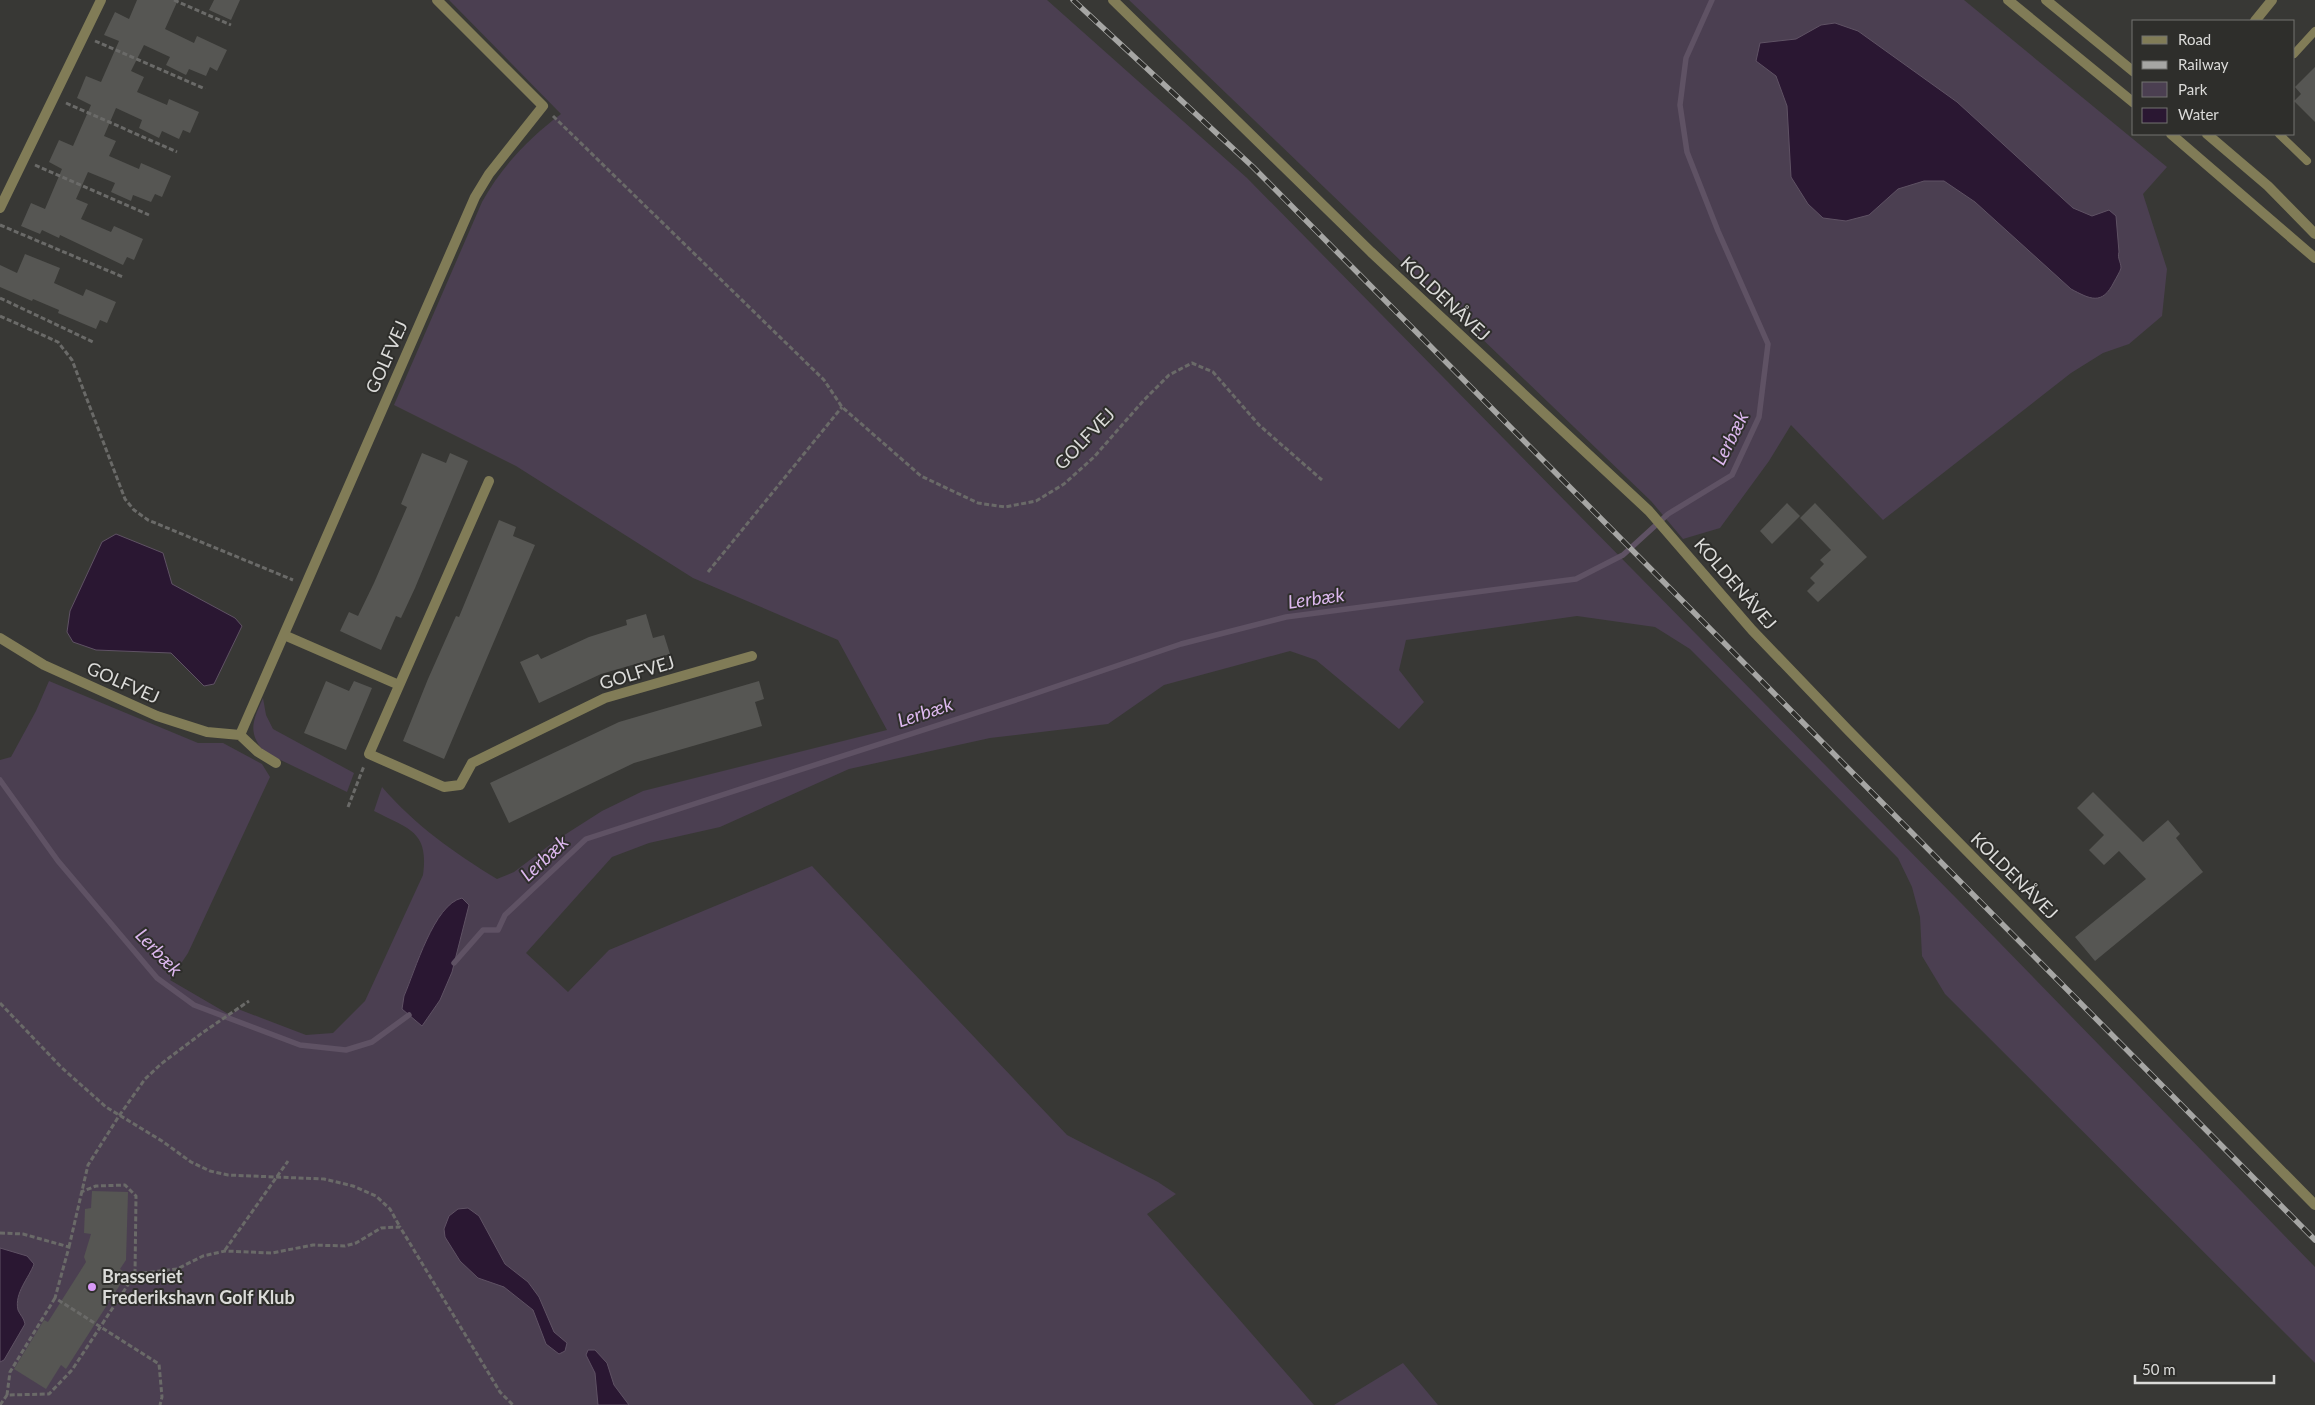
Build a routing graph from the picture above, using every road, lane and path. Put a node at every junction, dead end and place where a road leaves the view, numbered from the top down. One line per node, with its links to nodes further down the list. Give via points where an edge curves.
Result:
1 (101, 0): 11 (street)
2 (174, 0): 9 (path)
3 (437, 0): 17 (street)
4 (1113, 0): 52 (street, KOLDENÅVEJ, via 1371,252 1649,511 1752,630 1841,723)
5 (2008, 0): 16 (street)
6 (2046, 0): 13 (street)
7 (2272, 0): 8 (street)
8 (2255, 20)
9 (231, 25)
10 (2315, 30): 12 (lane)
11 (83, 36): 14 (path); 15 (street)
12 (2295, 53)
13 (2132, 70)
14 (205, 89)
15 (54, 97): 21 (path); 22 (street)
16 (2132, 101)
17 (543, 106): 33 (path, GOLFVEJ, via 824,380); 37 (street, GOLFVEJ, via 489,174 475,197)
18 (2172, 135): 28 (street)
19 (2208, 135): 27 (street, via 2268,186)
20 (2280, 135): 23 (lane)
21 (177, 152)
22 (23, 160): 24 (street); 25 (path)
23 (2307, 161)
24 (0, 208)
25 (149, 215)
26 (0, 225): 29 (path)
27 (2315, 234)
28 (2315, 258)
29 (122, 277)
30 (0, 298): 32 (path)
31 (0, 316): 37 (path, via 58,342 72,360 126,499 134,510 148,520)
32 (93, 342)
33 (842, 407): 34 (path, GOLFVEJ, via 921,476 978,503 1004,507 1036,501 1064,484 1094,457 1169,375 1192,363 1213,372 1259,425); 36 (path)
34 (1322, 480)
35 (489, 481): 41 (street)
36 (708, 572)
37 (305, 586): 38 (street, GOLFVEJ)
38 (284, 635): 41 (street); 42 (street, GOLFVEJ)
39 (0, 638): 42 (street, GOLFVEJ, via 44,665 157,716 207,732)
40 (752, 656): 43 (street, GOLFVEJ, via 605,698 472,763 460,786 444,787)
41 (399, 685): 43 (street)
42 (240, 735): 44 (street)
43 (369, 754): 45 (path)
44 (276, 763)
45 (348, 807)
46 (249, 1000): 48 (path, via 226,1014 145,1079)
47 (0, 1003): 48 (path, via 62,1067)
48 (119, 1116): 50 (path, via 210,1171 228,1175); 51 (path, via 88,1165)
49 (288, 1161): 50 (path)
50 (277, 1176): 53 (path, via 324,1179 353,1186 376,1196 390,1209); 56 (path)
51 (81, 1192): 55 (path); 57 (path, via 96,1186 124,1185 136,1196)
52 (2315, 1205)
53 (400, 1227): 56 (path, via 381,1228 345,1246 313,1245 272,1253); 63 (path, via 500,1392)
54 (0, 1233): 55 (path, via 23,1234)
55 (68, 1246): 58 (path)
56 (225, 1251): 57 (path, via 203,1256 177,1269)
57 (135, 1274): 59 (path)
58 (55, 1298): 59 (path); 60 (path, via 10,1372)
59 (102, 1326): 60 (path, via 72,1370 49,1394); 62 (path, via 159,1364)
60 (7, 1395): 61 (path)
61 (0, 1405)
62 (160, 1405)
63 (513, 1405)

